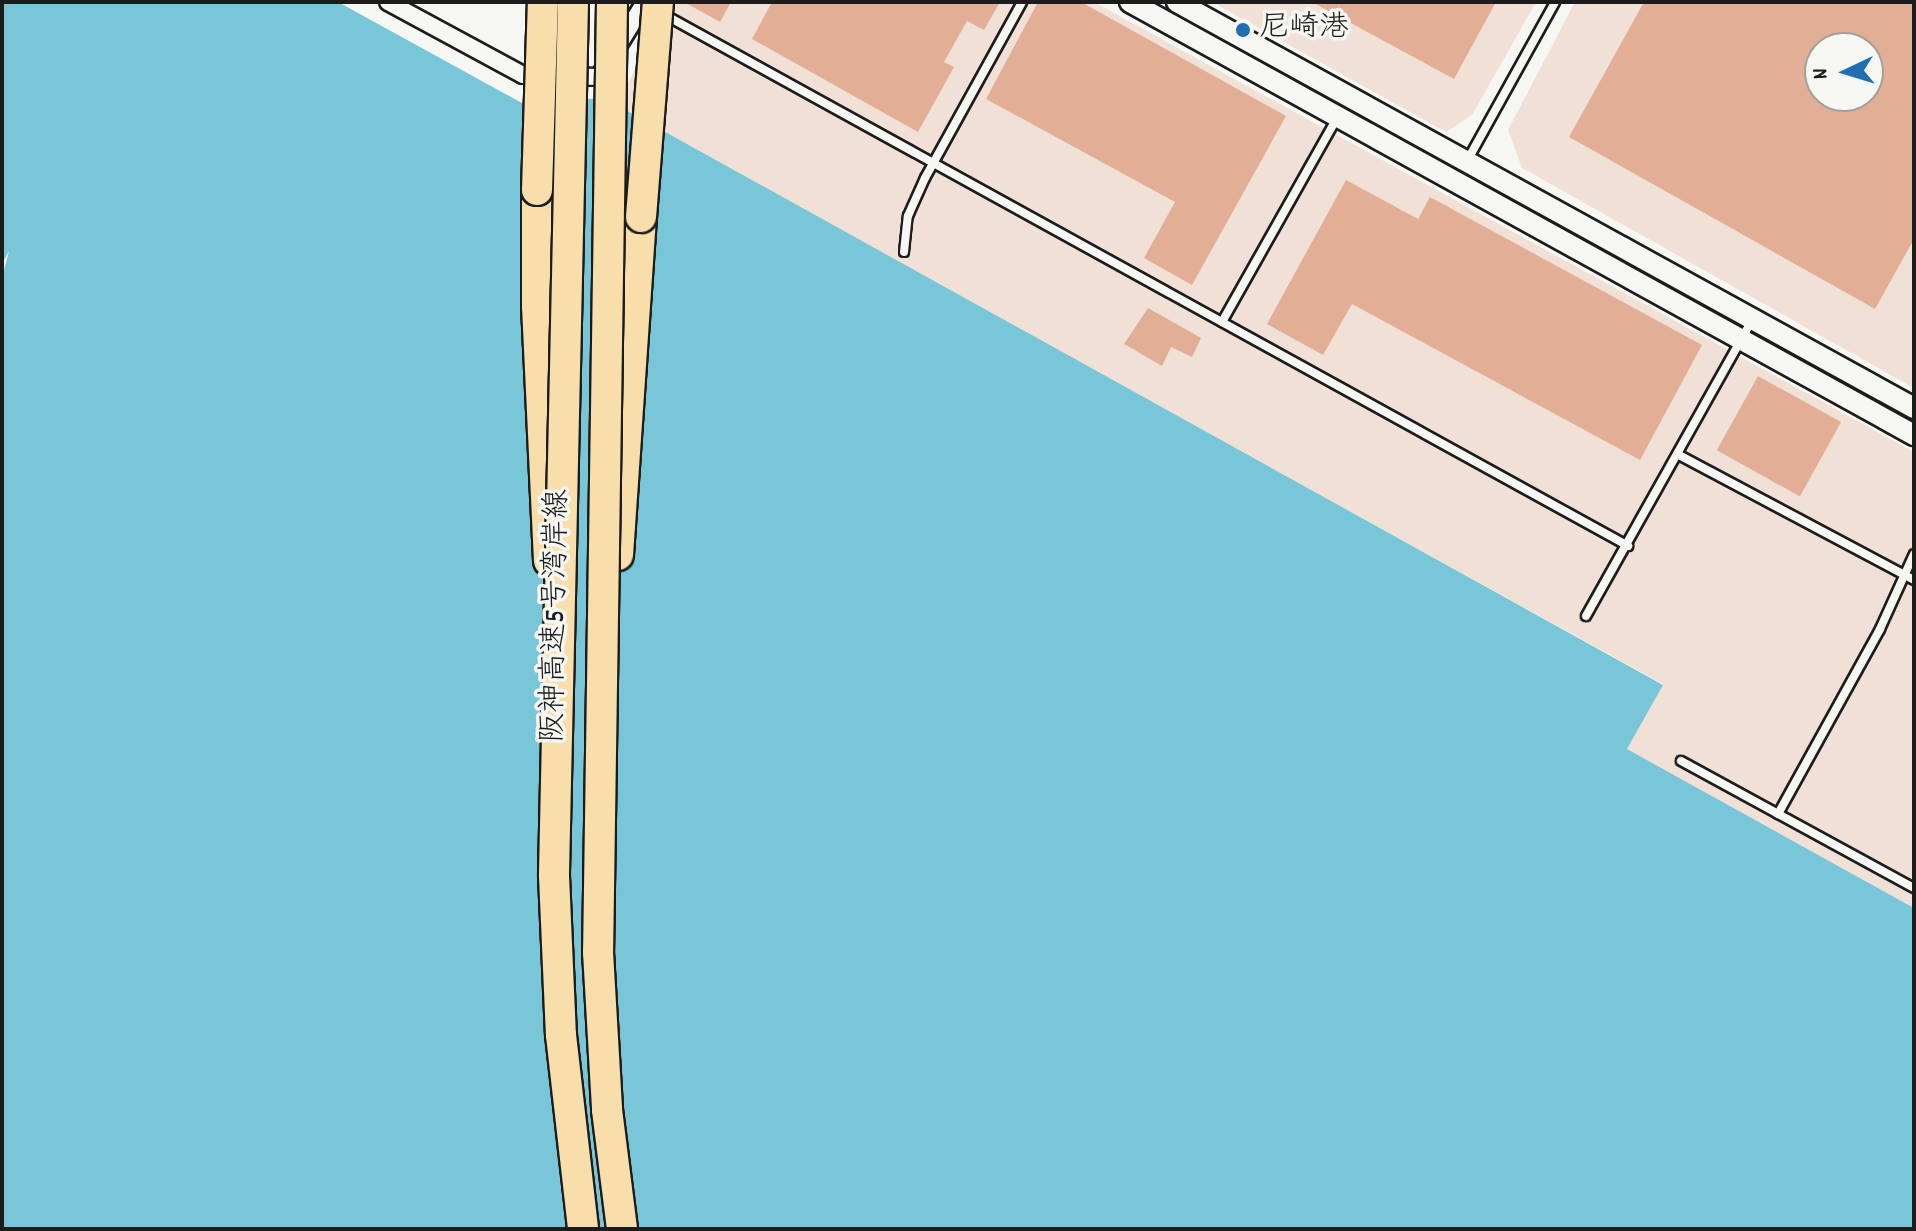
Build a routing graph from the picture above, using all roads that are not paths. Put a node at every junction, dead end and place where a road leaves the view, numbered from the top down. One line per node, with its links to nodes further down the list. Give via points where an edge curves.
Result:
1 (388, 2): 5 (street, via 523,75 599,77)
2 (543, 2): 26 (highway, bridge, via 537,306)
3 (573, 2): 26 (highway, 阪神高速5号湾岸線, bridge)
4 (612, 2): 29 (highway, 阪神高速5号湾岸線, bridge)
5 (647, 2): 13 (lane); 29 (highway, bridge, via 621,465 613,741)
6 (1022, 2): 13 (lane)
7 (1130, 2): 11 (street)
8 (1177, 2): 10 (street)
9 (1555, 2): 12 (lane)
10 (1349, 98): 11 (lane); 12 (street)
11 (1338, 116): 16 (lane); 17 (street)
12 (1466, 161): 15 (street)
13 (935, 167): 14 (lane, via 908,216); 16 (lane)
14 (904, 252)
15 (1752, 319): 17 (lane); 18 (street)
16 (1222, 322): 21 (lane)
17 (1741, 339): 19 (street); 20 (lane)
18 (1914, 408)
19 (1914, 435)
20 (1679, 455): 21 (lane); 23 (lane)
21 (1628, 546): 25 (lane)
22 (1914, 554): 23 (lane)
23 (1902, 573): 24 (lane); 28 (lane, via 1880,629)
24 (1914, 580)
25 (1586, 616)
26 (557, 695): 31 (highway, 阪神高速5号湾岸線, bridge, via 556,959)
27 (1681, 761): 28 (lane)
28 (1778, 814): 30 (lane)
29 (598, 877): 32 (highway, 阪神高速5号湾岸線, bridge, via 602,1047)
30 (1914, 888)
31 (583, 1229)
32 (622, 1229)

